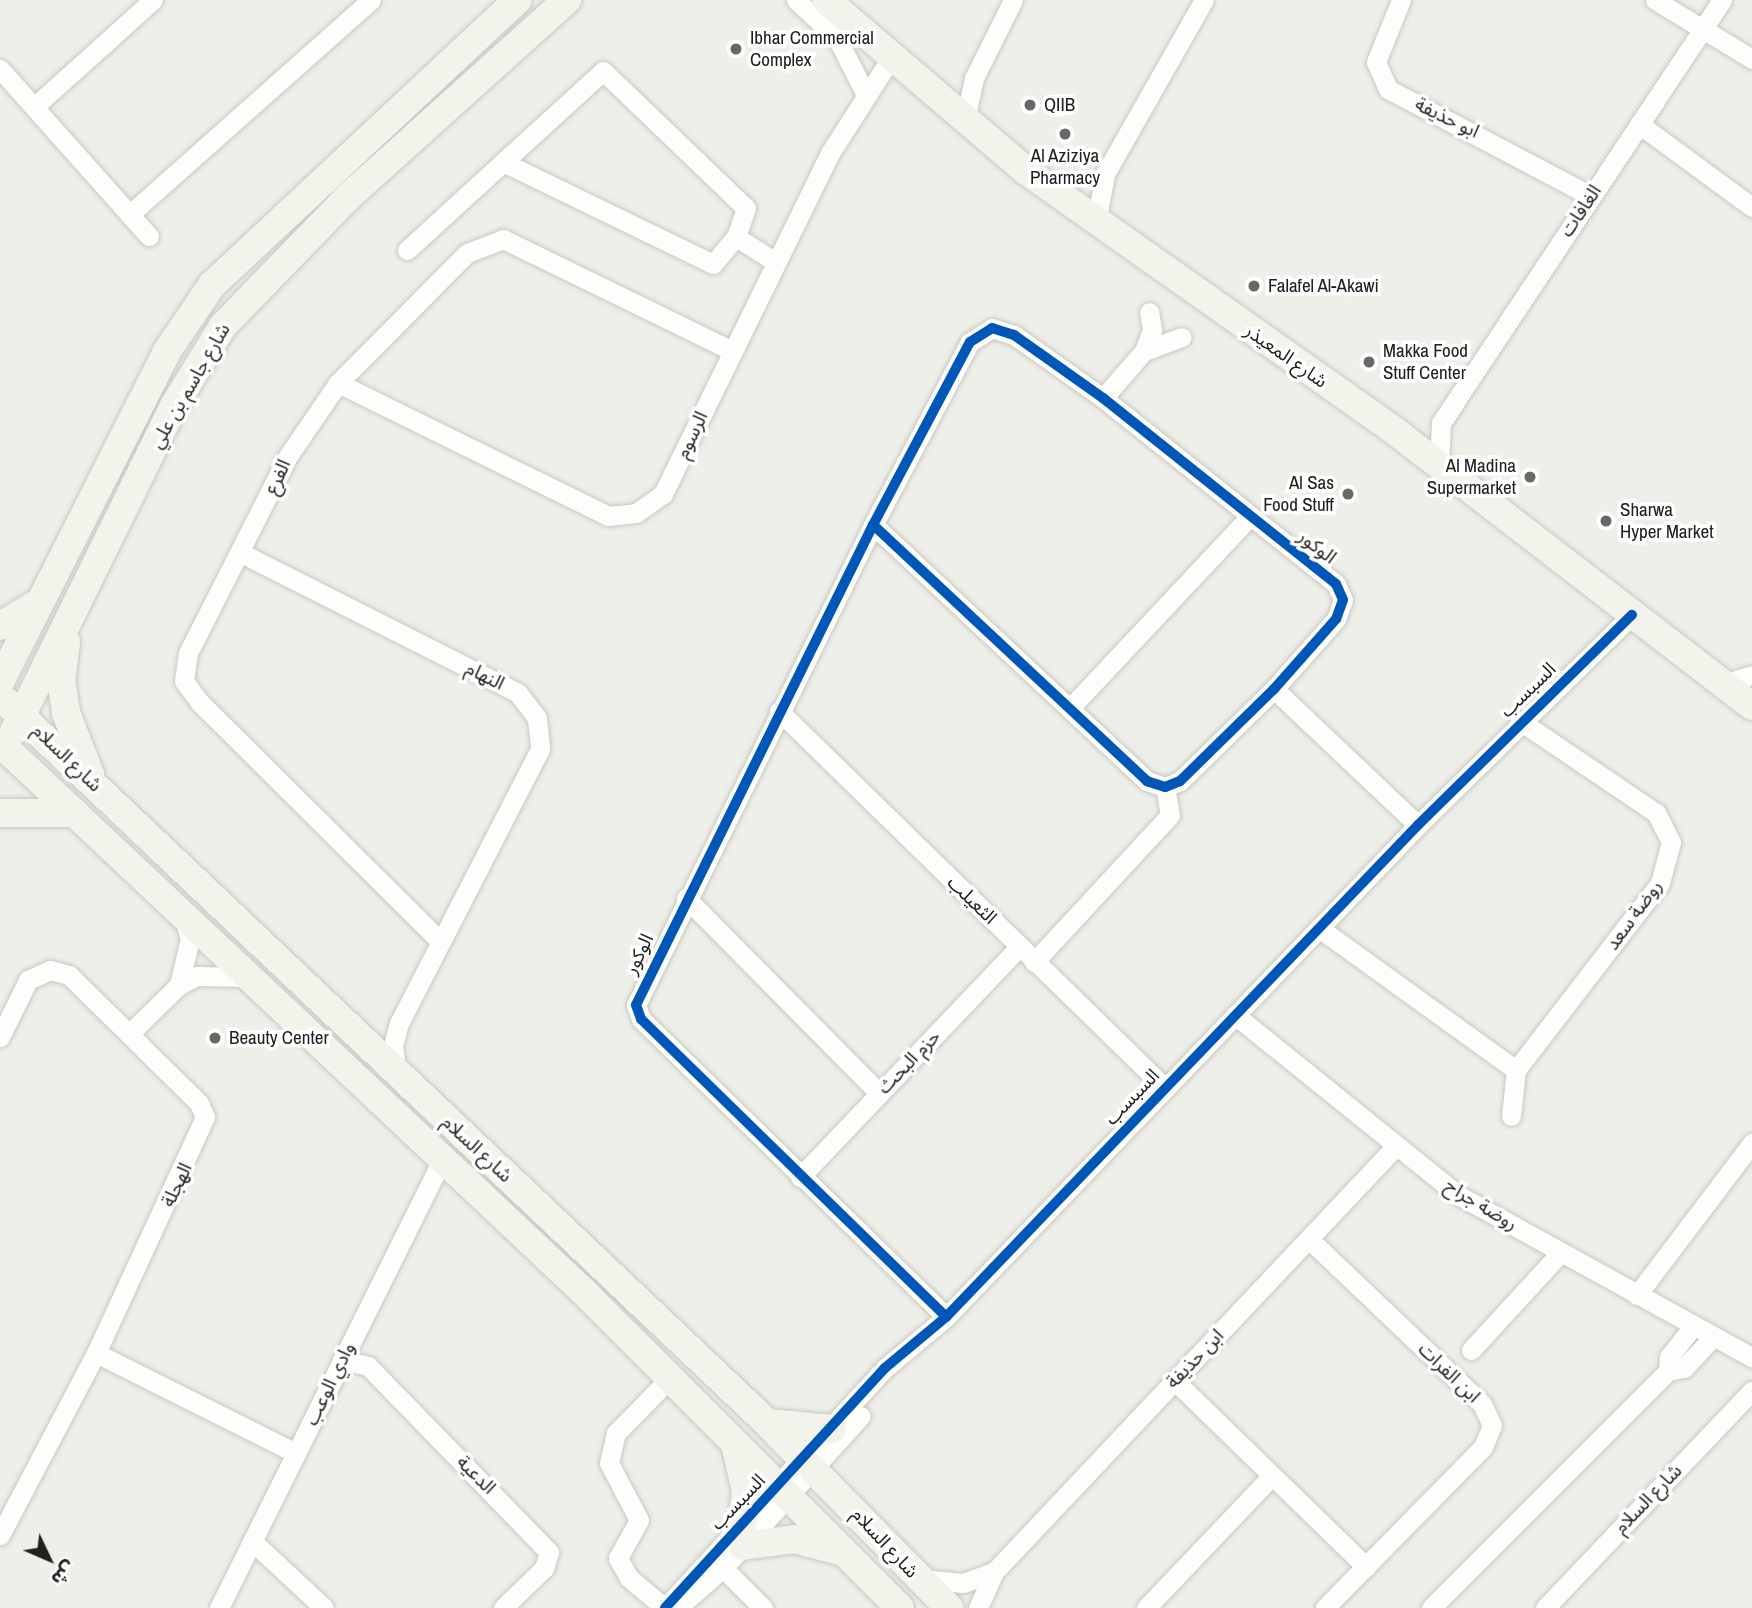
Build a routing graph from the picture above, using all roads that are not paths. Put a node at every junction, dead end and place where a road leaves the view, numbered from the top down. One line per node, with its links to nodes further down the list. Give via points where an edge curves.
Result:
1 (153, 0): 19 (street)
2 (371, 0): 27 (street)
3 (567, 0): 47 (main road, شارع جاسم بن علي, via 348,197 231,316 175,404)
4 (796, 0): 17 (street, via 837,38)
5 (826, 0): 13 (main road, شارع المعيذر)
6 (1013, 0): 16 (street)
7 (1204, 0): 23 (street)
8 (1401, 0): 24 (street, ابو حذيفة, via 1376,62 1388,89)
9 (1655, 0): 12 (street)
10 (1722, 0): 12 (street, الغافات)
11 (507, 5): 45 (main road, شارع جاسم بن علي, via 212,285 167,351)
12 (1703, 28): 14 (street); 21 (street, الغافات)
13 (891, 58): 17 (street, الرسوم); 18 (main road, شارع المعيذر)
14 (1752, 59)
15 (0, 69): 19 (street)
16 (974, 78): 18 (street); 20 (street)
17 (865, 93): 32 (street, الرسوم)
18 (943, 102): 20 (main road, شارع المعيذر)
19 (34, 107): 27 (street)
20 (965, 120): 25 (main road, شارع المعيذر)
21 (1639, 124): 24 (street, الغافات); 26 (street)
22 (507, 164): 30 (street, via 713,264); 30 (street, via 603,71 746,208); 31 (street)
23 (1105, 174): 25 (street); 28 (street)
24 (1591, 196): 39 (street, الغافات)
25 (1064, 198): 28 (main road, شارع المعيذر)
26 (1752, 207)
27 (130, 214): 29 (street)
28 (1096, 223): 40 (main road, شارع المعيذر)
29 (149, 236)
30 (736, 237): 32 (street)
31 (407, 250)
32 (774, 261): 35 (street, الرسوم)
33 (1149, 312): 36 (street, via 1152,330)
34 (1182, 337): 36 (street)
35 (733, 351): 37 (street, الفرع, via 503,239 467,253); 37 (street, الرسوم, via 663,494 636,513 608,516)
36 (1144, 351): 38 (street)
37 (338, 383): 44 (street, الفرع, via 288,456)
38 (1103, 398): 42 (street, الوكور); 43 (street, الوكور, via 1014,335 992,328 970,342)
39 (1441, 423): 40 (street); 41 (street)
40 (1400, 435): 41 (main road, شارع المعيذر)
41 (1439, 465): 46 (main road, شارع المعيذر)
42 (1250, 516): 52 (street, الوكور, via 1336,584 1343,600 1336,619); 55 (street)
43 (873, 525): 55 (street); 56 (street, الوكور)
44 (243, 554): 68 (street, الفرع, via 188,653 184,681); 68 (street, النهام, via 518,693 537,718 540,749)
45 (43, 599): 48 (main road); 50 (main road, شارع جاسم بن علي)
46 (1632, 615): 51 (main road, شارع المعيذر); 58 (street, السبسب)
47 (69, 617): 57 (main road, شارع جاسم بن علي); 60 (main road, via 64,702)
48 (0, 626)
49 (1752, 676): 51 (street)
50 (0, 682)
51 (1723, 684): 54 (main road, شارع المعيذر)
52 (1273, 689): 61 (street, الوكور, via 1180,781); 64 (street)
53 (0, 696): 57 (main road, شارع السلام)
54 (1752, 706)
55 (1070, 708): 61 (street, via 1147,781)
56 (779, 711): 65 (street, الوكور); 69 (street, الثعيلب)
57 (22, 716): 59 (main road, شارع جاسم بن علي); 60 (main road, شارع السلام)
58 (1520, 721): 64 (street, السبسب); 78 (street, روضة سعد, via 1656,813 1671,842 1660,883)
59 (2, 749): 63 (main road, شارع السلام)
60 (96, 786): 75 (main road, شارع السلام)
61 (1165, 787): 70 (street, via 1170,815)
62 (0, 813): 63 (main road)
63 (75, 813): 66 (main road, شارع السلام)
64 (1418, 825): 67 (street, السبسب)
65 (686, 898): 81 (street); 86 (street, الوكور, via 640,992 641,1019)
66 (183, 915): 71 (main road, شارع السلام); 72 (street, via 190,939)
67 (1319, 928): 74 (street, السبسب); 78 (street)
68 (439, 940): 73 (street, النهام)
69 (1019, 947): 70 (street, الثعيلب); 81 (street, حزم البحث)
70 (1034, 962): 80 (street, الثعيلب)
71 (248, 977): 72 (street, via 210,974); 85 (main road, شارع السلام)
72 (178, 985): 76 (street)
73 (403, 1014): 75 (street, via 380,1031); 79 (street, النهام, via 393,1046)
74 (1235, 1015): 80 (street, السبسب); 84 (street, روضة جراح)
75 (357, 1033): 79 (main road, شارع السلام)
76 (129, 1034): 77 (street, الهجلة, via 69,975 50,970 28,981); 95 (street, الهجلة, via 199,1103 205,1117)
77 (0, 1037)
78 (1516, 1070): 82 (street)
79 (397, 1073): 102 (main road, شارع السلام)
80 (1165, 1088): 90 (street, السبسب)
81 (879, 1093): 86 (street, حزم البحث)
82 (1511, 1116)
83 (1752, 1143): 89 (street)
84 (1396, 1146): 87 (street, ابن حذيفة); 88 (street, روضة جراح, via 1458,1195)
85 (442, 1160): 97 (street, وادي الوعب); 99 (main road, شارع السلام)
86 (800, 1177): 90 (street, الوكور)
87 (1310, 1240): 100 (street, ابن حذيفة); 114 (street, ابن الفرات, via 1482,1404 1492,1425 1483,1447)
88 (1561, 1252): 89 (street, روضة جراح); 94 (street)
89 (1637, 1295): 91 (street, روضة جراح)
90 (946, 1317): 92 (street, السبسب)
91 (1693, 1326): 93 (street, روضة جراح); 98 (street, via 1669,1357)
92 (930, 1331): 103 (street, السبسب, via 899,1354); 106 (street, السبسب)
93 (1713, 1337): 96 (street, روضة جراح); 98 (street, via 1684,1368)
94 (1471, 1350)
95 (96, 1353): 105 (street); 109 (street, الهجلة)
96 (1752, 1357)
97 (342, 1360): 105 (street, وادي الوعب); 119 (street, الدعية, via 368,1366 549,1552 544,1568)
98 (1668, 1371): 128 (street)
99 (671, 1377): 104 (main road, شارع السلام); 120 (street, via 616,1433 609,1463 639,1520 618,1558 629,1577)
100 (1174, 1380): 107 (street); 115 (street, ابن حذيفة)
101 (1752, 1391): 129 (street, شارع السلام)
102 (768, 1423): 103 (main road); 106 (main road, شارع السلام)
103 (832, 1429): 106 (street, السبسب)
104 (734, 1442): 108 (main road, شارع السلام); 110 (main road, via 746,1491)
105 (296, 1453): 111 (street, وادي الوعب)
106 (807, 1465): 108 (street, السبسب); 116 (main road, شارع السلام)
107 (1270, 1478): 114 (street); 126 (street)
108 (780, 1493): 110 (street, السبسب); 112 (main road, شارع السلام)
109 (0, 1535)
110 (743, 1535): 112 (main road, via 794,1539); 113 (street, السبسب); 120 (street, السبسب)
111 (252, 1541): 117 (street, وادي الوعب); 118 (street)
112 (842, 1552): 123 (main road, شارع السلام)
113 (723, 1567): 121 (street, السبسب); 122 (street)
114 (1366, 1567): 127 (street, ابن الفرات)
115 (994, 1572): 116 (street, ابن حذيفة, via 955,1584); 125 (street, ابن حذيفة)
116 (916, 1577): 124 (main road, شارع السلام)
117 (219, 1608)
118 (324, 1608)
119 (503, 1608)
120 (665, 1608)
121 (677, 1608)
122 (764, 1608)
123 (900, 1608)
124 (949, 1608)
125 (978, 1608)
126 (1146, 1608)
127 (1325, 1608)
128 (1431, 1608)
129 (1545, 1608)

